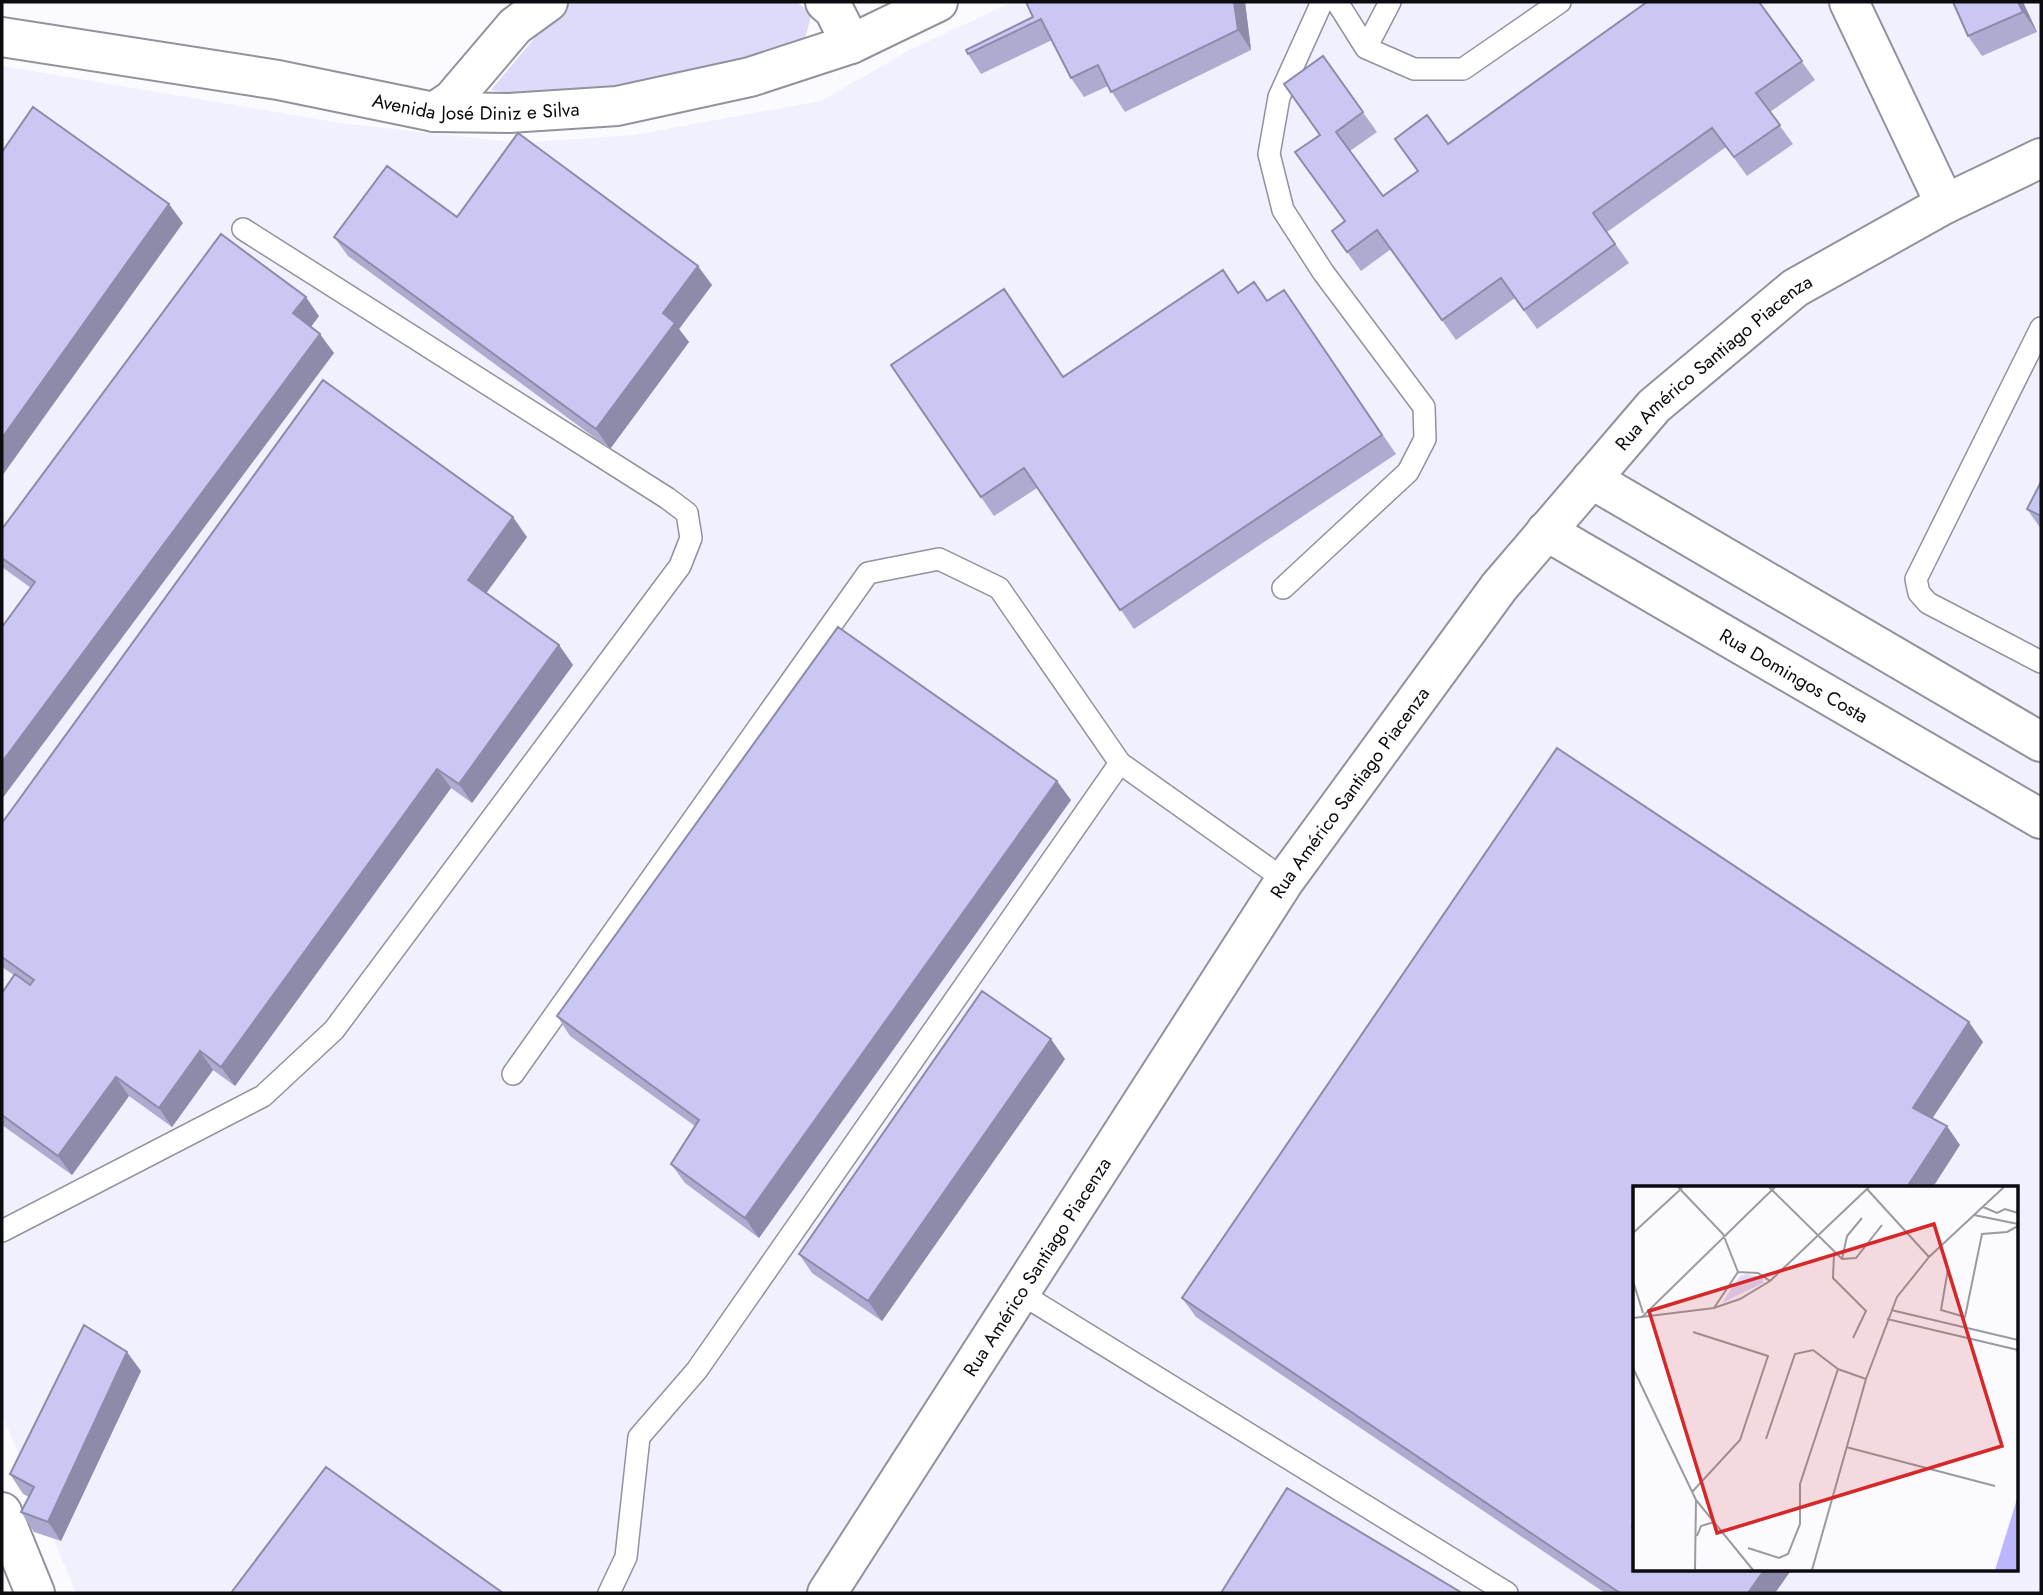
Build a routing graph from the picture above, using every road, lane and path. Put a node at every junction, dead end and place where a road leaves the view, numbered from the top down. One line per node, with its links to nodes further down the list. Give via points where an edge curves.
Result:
1 (548, 2): 12 (street, via 515,26 452,100)
2 (825, 2): 10 (street)
3 (938, 2): 10 (street, Avenida José Diniz e Silva)
4 (1322, 2): 19 (lane, via 1279,97 1269,154 1283,210 1323,272 1424,407 1424,439 1408,472)
5 (1337, 2): 11 (lane)
6 (1391, 2): 11 (lane)
7 (1560, 2): 11 (lane, via 1463,69 1414,69)
8 (1849, 2): 14 (street)
9 (2, 37): 12 (street, Avenida José Diniz e Silva, via 278,80)
10 (851, 44): 12 (street, Avenida José Diniz e Silva, via 750,77 617,106)
11 (1366, 48)
12 (433, 112)
13 (2041, 158): 14 (street, Rua Américo Santiago Piacenza)
14 (1945, 204): 17 (street, Rua Américo Santiago Piacenza, via 1795,288 1654,405)
15 (243, 229): 26 (lane, via 667,498 687,513 691,538 680,566 334,1030 263,1096)
16 (2041, 328): 20 (lane, via 1916,579 1919,593 1928,603)
17 (1591, 479): 18 (street, Rua Américo Santiago Piacenza); 21 (street)
18 (1546, 531): 23 (street, Rua Domingos Costa); 24 (street, Rua Américo Santiago Piacenza, via 1499,587)
19 (1283, 589)
20 (2041, 662)
21 (2041, 742)
22 (1121, 763): 24 (lane); 25 (lane, via 999,588 939,559 868,573); 30 (lane, via 697,1370 639,1437 626,1557)
23 (2041, 819)
24 (1285, 880): 27 (street, Rua Américo Santiago Piacenza)
25 (513, 1074)
26 (2, 1231)
27 (1020, 1293): 31 (street, Rua Américo Santiago Piacenza); 32 (lane)
28 (2, 1514): 29 (street)
29 (35, 1593)
30 (609, 1593)
31 (827, 1593)
32 (1507, 1593)

